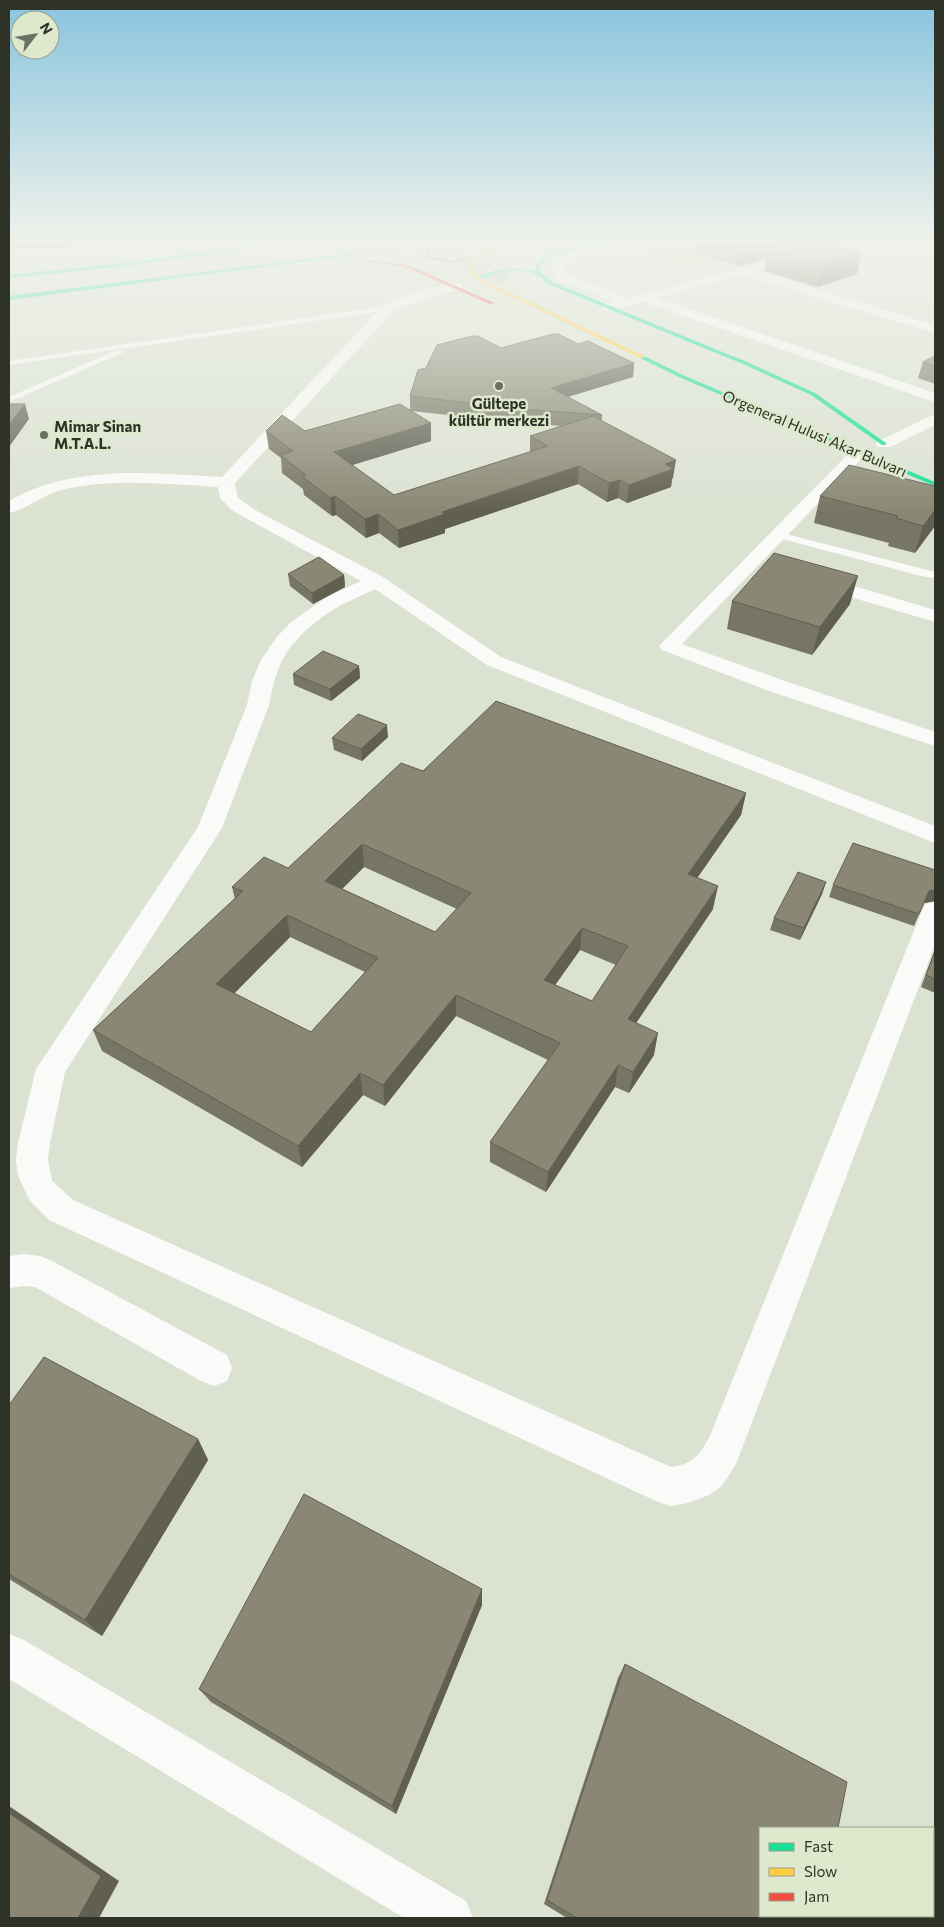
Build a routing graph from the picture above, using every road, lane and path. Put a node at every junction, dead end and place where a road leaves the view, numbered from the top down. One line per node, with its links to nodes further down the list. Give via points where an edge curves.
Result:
1 (214, 333): 7 (lane)
2 (365, 333): 17 (street)
3 (591, 333): 9 (main road, Orgeneral Hulusi Akar Bulvarı)
4 (672, 333): 14 (main road, via 812,394)
5 (746, 333): 10 (street)
6 (583, 342): 9 (main road)
7 (123, 346): 8 (lane); 11 (lane, via 116,354)
8 (9, 363)
9 (684, 377): 16 (main road, Orgeneral Hulusi Akar Bulvarı)
10 (935, 398)
11 (9, 400)
12 (935, 419): 14 (street)
13 (829, 421): 14 (main road, Orgeneral Hulusi Akar Bulvarı)
14 (884, 444): 15 (main road, Orgeneral Hulusi Akar Bulvarı)
15 (901, 450)
16 (859, 452): 18 (main road, Orgeneral Hulusi Akar Bulvarı); 20 (street)
17 (226, 482): 19 (street, via 85,481 40,492); 25 (street, via 225,493 238,508)
18 (935, 484)
19 (9, 508)
20 (778, 535): 21 (street); 23 (lane)
21 (751, 562): 22 (street); 27 (street, via 669,646)
22 (770, 568)
23 (935, 575)
24 (798, 576): 26 (street)
25 (376, 581): 28 (street, via 494,661); 29 (street, via 313,614 273,656 260,688 258,705 210,828 51,1070 32,1160 34,1176 42,1191 61,1210 670,1487 687,1485 702,1478 715,1466 723,1451)
26 (935, 616)
27 (935, 739)
28 (935, 835)
29 (935, 911)
30 (9, 1272): 31 (street, via 40,1272)
31 (214, 1368)
32 (9, 1655): 33 (street)
33 (448, 1918)

